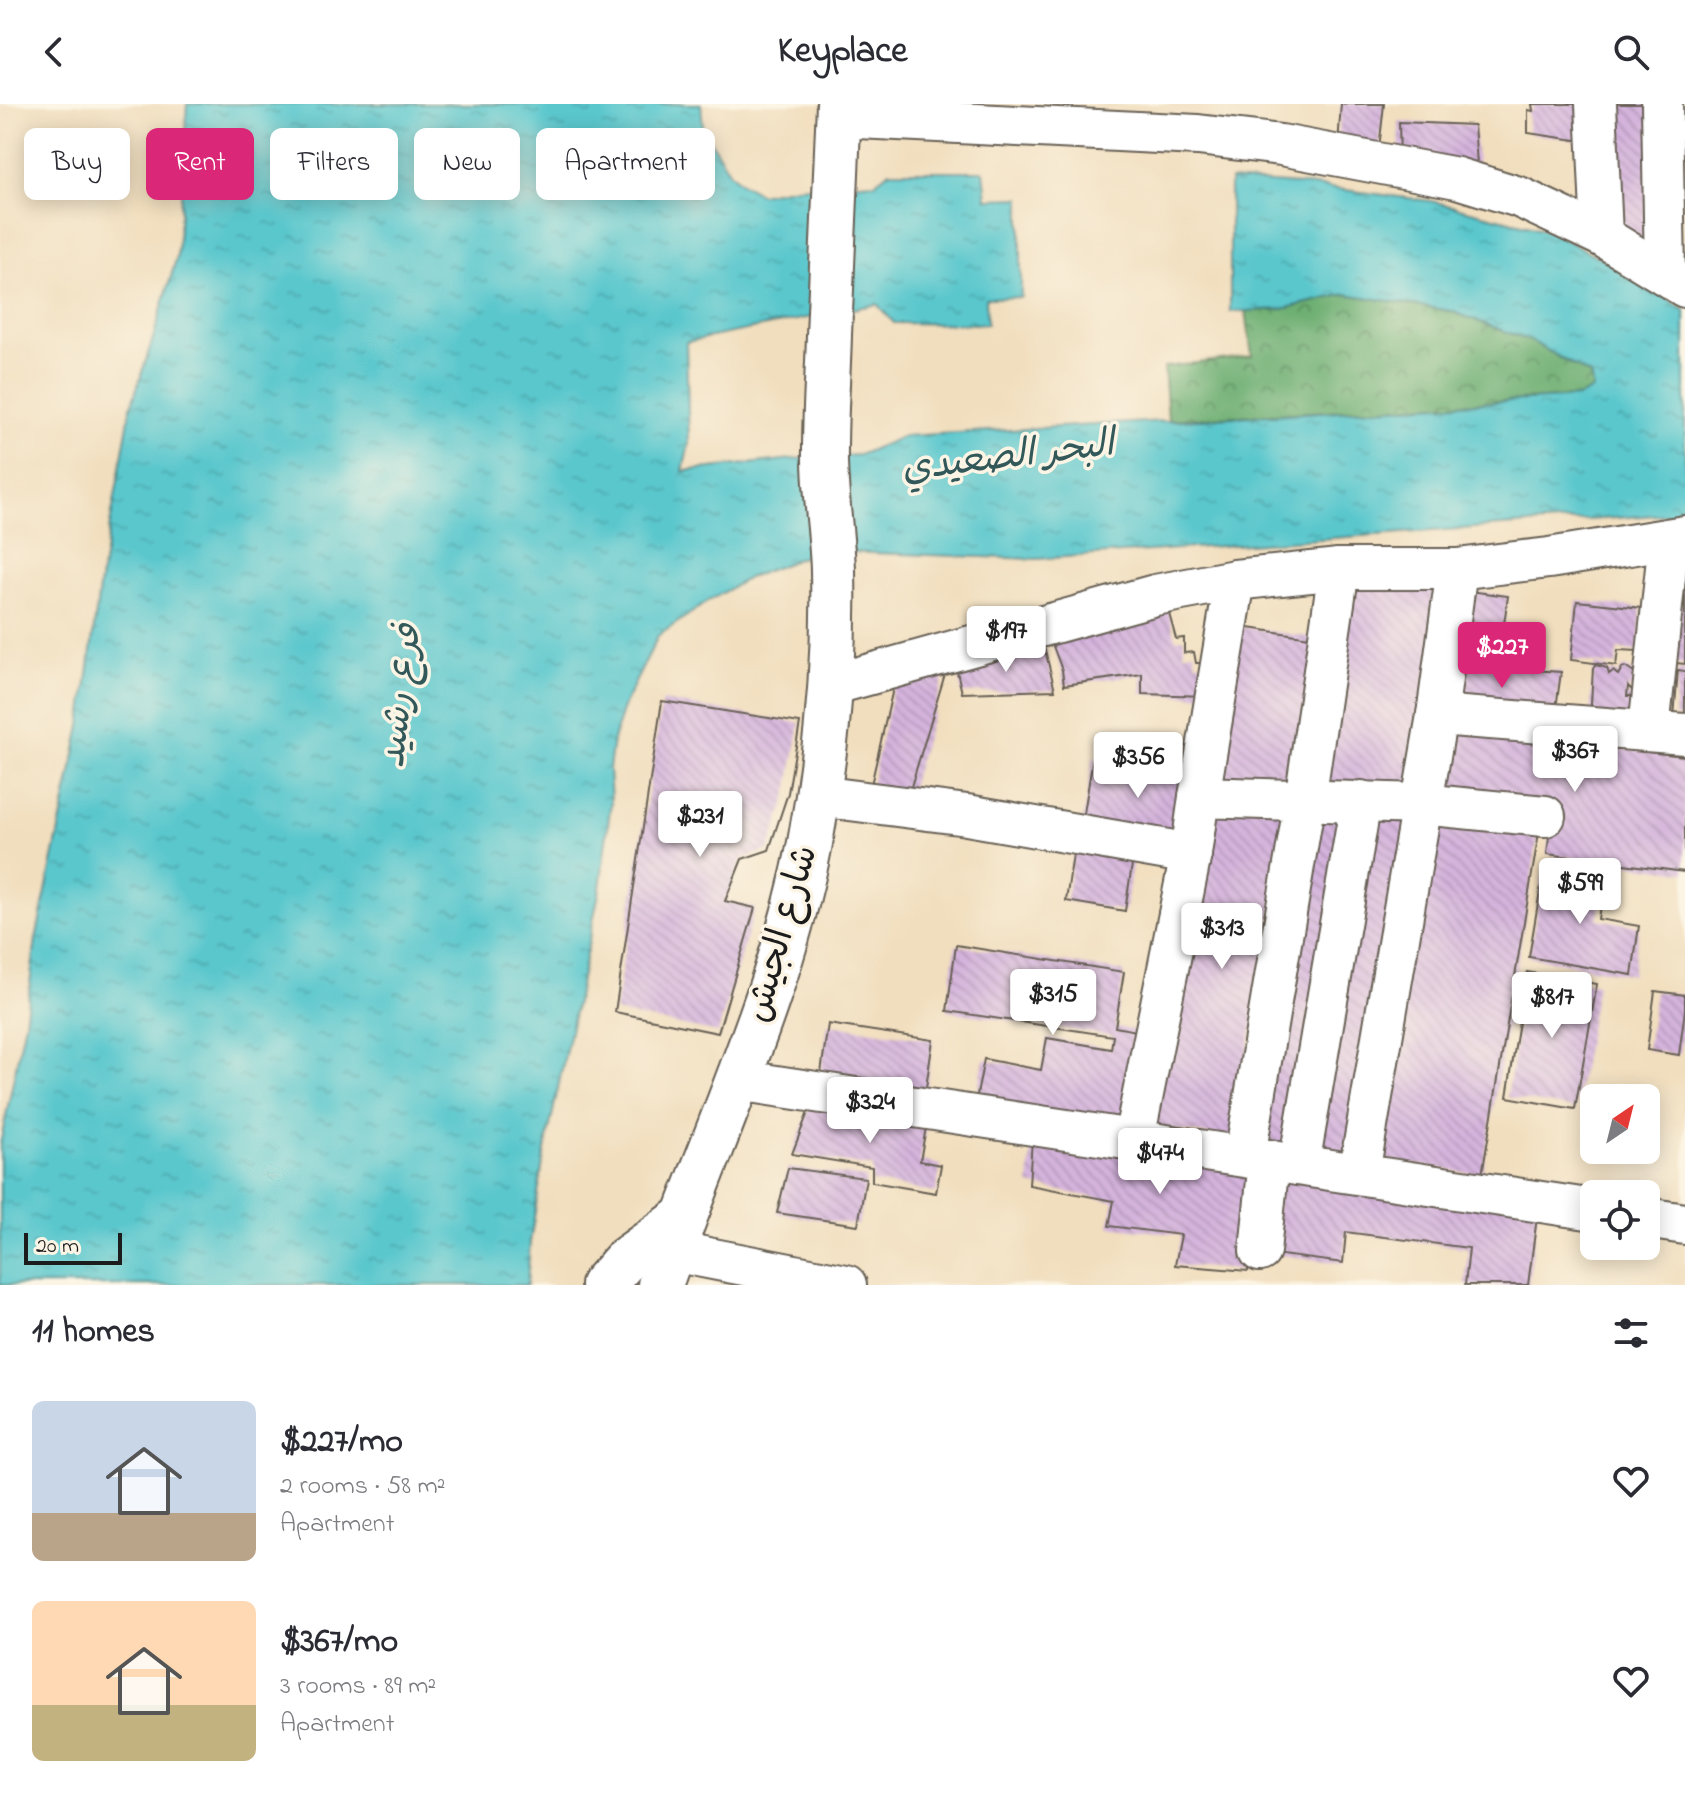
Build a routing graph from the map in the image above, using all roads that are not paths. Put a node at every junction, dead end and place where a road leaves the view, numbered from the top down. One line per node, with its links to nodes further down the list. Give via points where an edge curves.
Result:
1 (1596, 104): 4 (street)
2 (1670, 119): 5 (street)
3 (838, 122): 4 (street, via 1198,135 1281,145 1480,184); 10 (main road, شارع الجيش, via 825,452 833,567)
4 (1602, 236): 5 (street)
5 (1675, 280)
6 (1677, 537): 8 (street); 12 (street)
7 (1339, 569): 8 (street); 9 (street); 15 (street)
8 (1457, 569): 11 (street)
9 (1235, 580): 10 (street, via 1155,595); 14 (street)
10 (831, 685): 13 (main road, شارع الجيش)
11 (1437, 715): 12 (street); 17 (street)
12 (1667, 732)
13 (818, 796): 19 (street, via 967,815); 20 (main road, شارع الجيش, via 782,954)
14 (1199, 797): 15 (street); 19 (street)
15 (1305, 800): 16 (street); 22 (street)
16 (1361, 801): 17 (street); 22 (street)
17 (1421, 804): 18 (street); 23 (street)
18 (1545, 816)
19 (1191, 854): 21 (street)
20 (737, 1080): 21 (street); 27 (main road, شارع الجيش)
21 (1134, 1139): 22 (street)
22 (1271, 1160): 23 (street); 28 (street)
23 (1359, 1173): 24 (street)
24 (1580, 1208)
25 (1660, 1220): 26 (street)
26 (1685, 1224)
27 (672, 1251): 29 (main road, via 626,1259); 30 (street)
28 (1260, 1251)
29 (603, 1285)
30 (846, 1285)

